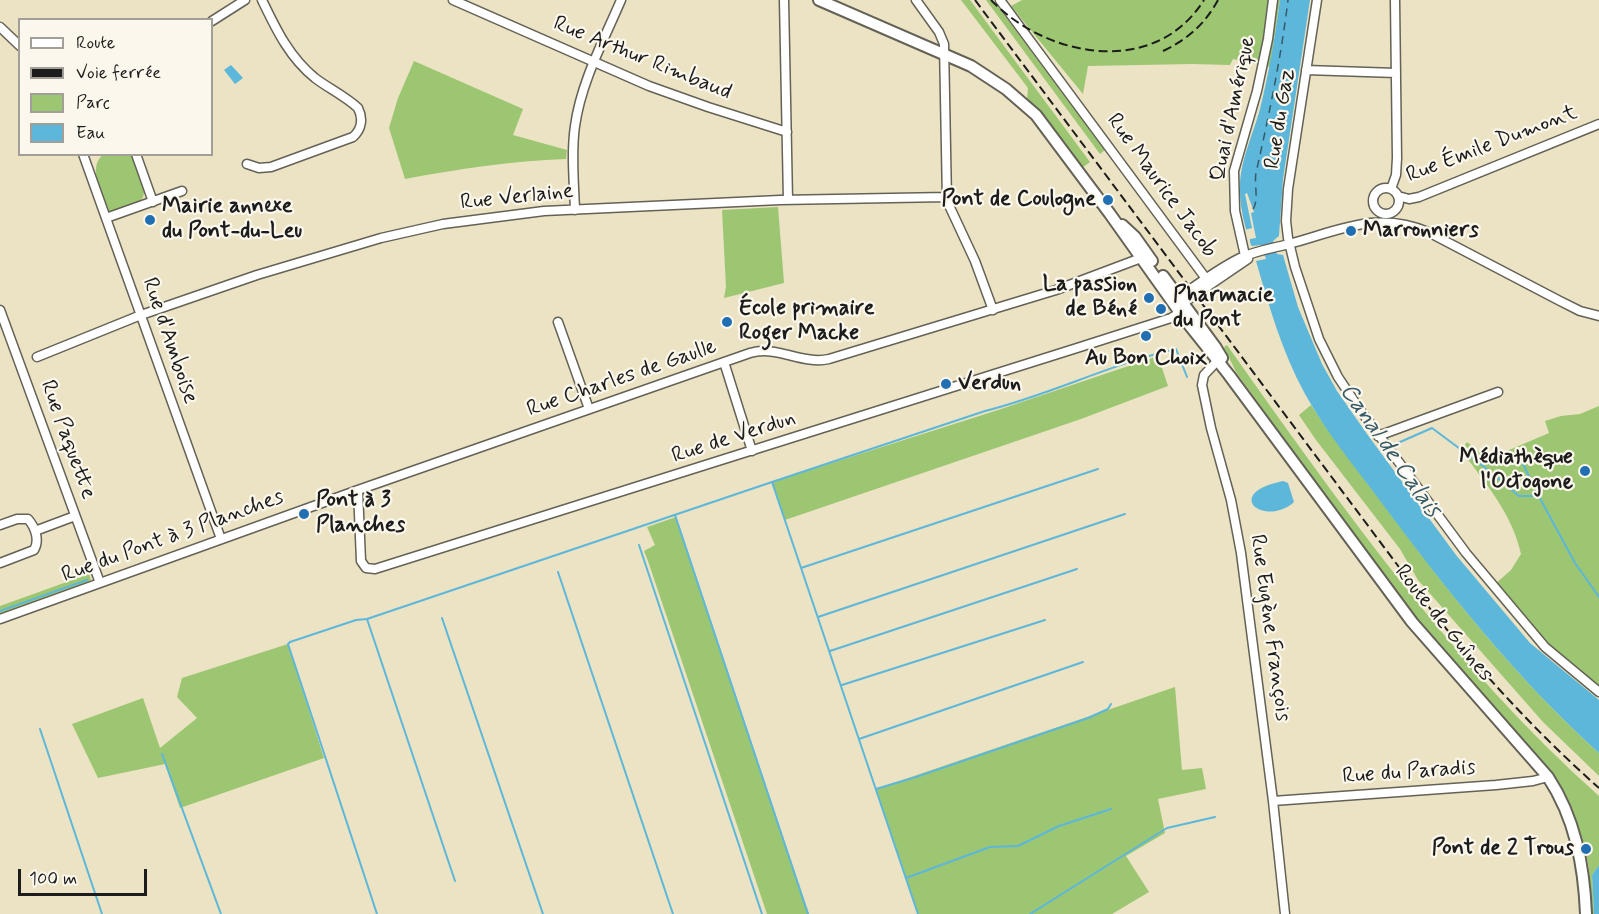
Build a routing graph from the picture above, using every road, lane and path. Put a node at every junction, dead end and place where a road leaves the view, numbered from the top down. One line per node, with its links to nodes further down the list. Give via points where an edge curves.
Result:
1 (245, 0): 12 (street)
2 (262, 0): 23 (street, via 291,54 312,76 358,108 361,123 357,134 349,139 271,167)
3 (453, 0): 16 (street, Rue Arthur Rimbaud)
4 (621, 0): 16 (street)
5 (784, 0): 20 (street)
6 (819, 0): 15 (main road)
7 (916, 0): 15 (street, via 942,36)
8 (1000, 0): 40 (street, Rue Maurice Jacob)
9 (1273, 0): 39 (street, Quai d'Amérique, via 1257,91 1234,171 1235,211)
10 (1317, 0): 17 (street, Rue du Gaz)
11 (1395, 0): 18 (street)
12 (213, 20)
13 (0, 27): 14 (street)
14 (18, 44)
15 (945, 54): 27 (street); 32 (main road, via 991,78 1031,110)
16 (594, 62): 20 (street, Rue Arthur Rimbaud, via 666,93); 31 (street, via 574,128)
17 (1306, 70): 18 (street); 37 (street, Rue du Gaz, via 1288,189)
18 (1396, 73): 24 (street, via 1396,170)
19 (1599, 124): 26 (street, Rue Émile Dumont, via 1419,197)
20 (787, 132): 28 (street)
21 (85, 156): 34 (street, Rue d'Amboise)
22 (137, 156): 29 (street)
23 (247, 164)
24 (1391, 189): 26 (street); 30 (street, via 1381,188 1375,194)
25 (182, 191): 29 (street)
26 (1398, 196): 33 (street, via 1398,207)
27 (947, 197): 28 (street, Rue Verlaine); 43 (street)
28 (788, 200): 31 (street, Rue Verlaine)
29 (153, 202): 34 (street)
30 (1376, 209): 33 (street); 35 (street)
31 (575, 210): 44 (street, Rue Verlaine, via 500,215 425,227 343,248)
32 (1110, 214): 38 (main road); 41 (main road, via 1136,237)
33 (1387, 214): 36 (street)
34 (106, 218): 44 (street, Rue d'Amboise)
35 (1357, 224): 36 (street, via 1389,222); 37 (street)
36 (1419, 228): 45 (street, via 1560,302)
37 (1285, 245): 39 (street, Rue de Verdun); 52 (street, Rue du Gaz, via 1324,351)
38 (1141, 258): 41 (main road); 43 (street, Rue Charles de Gaulle)
39 (1246, 258): 40 (street, Rue de Verdun)
40 (1208, 281): 41 (street, Rue de Verdun)
41 (1180, 306): 48 (main road, Route de Guînes, via 1213,342); 53 (street, Rue de Verdun, via 1160,321)
42 (0, 310): 55 (street, Rue Paquette)
43 (993, 310): 49 (street, Rue Charles de Gaulle, via 824,360 767,350)
44 (141, 315): 47 (street, Rue Verlaine); 58 (street, Rue d'Amboise)
45 (1599, 316)
46 (558, 322): 51 (street)
47 (37, 357)
48 (1219, 359): 63 (main road, Route de Guînes, via 1412,622); 64 (street, Rue Eugène François, via 1204,375 1202,385 1240,545)
49 (724, 362): 51 (street, Rue Charles de Gaulle); 53 (street)
50 (1497, 392): 52 (street)
51 (589, 409): 54 (street, Rue Charles de Gaulle)
52 (1378, 436): 62 (street, Rue du Gaz, via 1515,613 1553,654)
53 (752, 451): 54 (street, Rue de Verdun, via 375,569 366,568 361,561)
54 (358, 490): 58 (street, Rue du Pont à 3 Planches)
55 (75, 516): 57 (street); 60 (street, Rue Paquette)
56 (0, 525): 57 (street, via 24,518)
57 (35, 531): 59 (street, via 34,550)
58 (221, 539): 60 (street, Rue du Pont à 3 Planches)
59 (0, 563)
60 (100, 583): 61 (street, Rue du Pont à 3 Planches)
61 (0, 619)
62 (1599, 692)
63 (1548, 777): 64 (street, Rue du Paradis, via 1496,785); 66 (main road, Route de Guînes, via 1578,848)
64 (1273, 801): 65 (street, Rue Eugène François)
65 (1285, 914)
66 (1586, 914)

